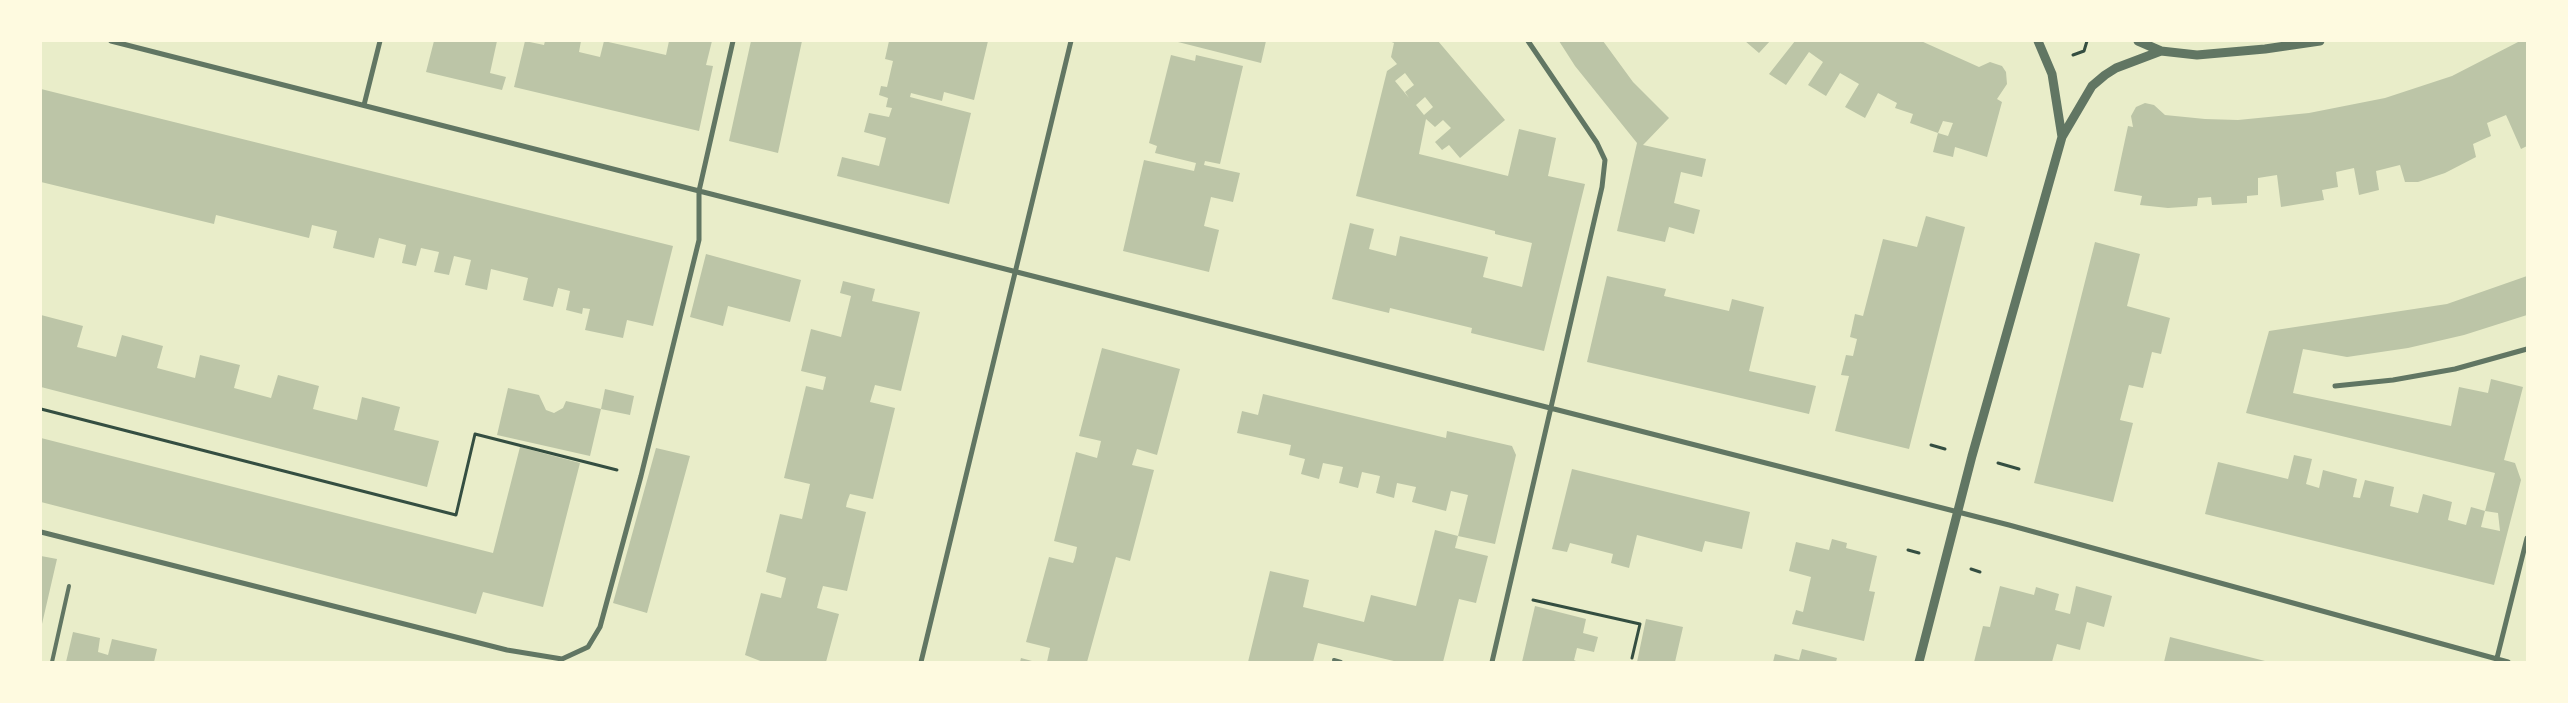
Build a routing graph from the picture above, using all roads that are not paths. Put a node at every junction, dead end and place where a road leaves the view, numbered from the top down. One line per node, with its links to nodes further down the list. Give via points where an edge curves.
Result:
1 (111, 41): 10 (street)
2 (380, 41): 10 (street)
3 (733, 41): 12 (street)
4 (1071, 41): 13 (street)
5 (1528, 41): 16 (street, via 1605,160 1602,187)
6 (2038, 41): 11 (street, via 2052,74)
7 (2138, 41): 9 (street)
8 (2320, 41): 9 (street, via 2265,50 2197,55)
9 (2161, 51): 11 (street, via 2104,75 2092,86)
10 (364, 105): 12 (street)
11 (2062, 137): 17 (street)
12 (699, 191): 13 (street); 18 (street, via 699,240 600,627 588,647 562,659 515,651)
13 (1015, 271): 16 (street); 24 (street)
14 (2527, 349): 15 (street, via 2455,369)
15 (2335, 386)
16 (1550, 408): 17 (street); 26 (street)
17 (1957, 512): 21 (street); 27 (street)
18 (41, 532)
19 (2527, 538): 21 (street)
20 (69, 586): 23 (lane)
21 (2497, 658): 28 (street)
22 (1334, 660): 25 (lane)
23 (52, 662)
24 (921, 662)
25 (1341, 662)
26 (1492, 662)
27 (1919, 662)
28 (2508, 662)

